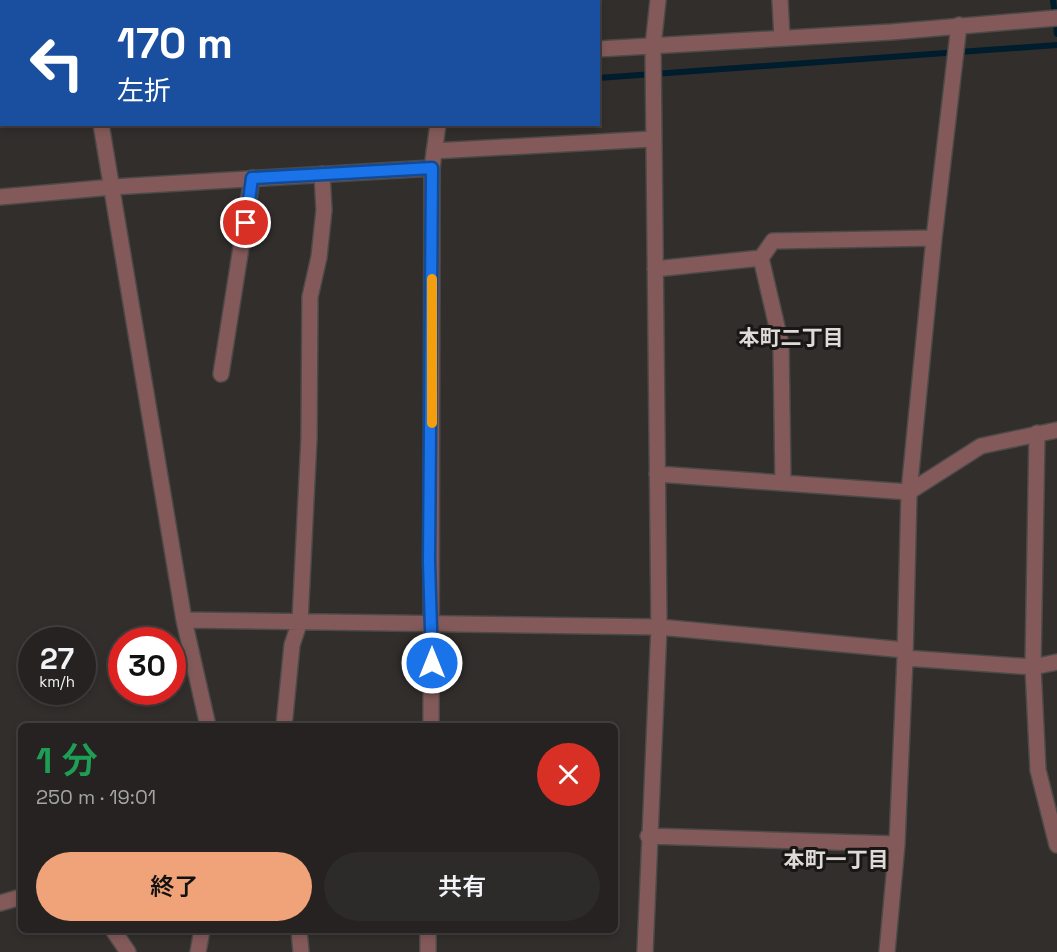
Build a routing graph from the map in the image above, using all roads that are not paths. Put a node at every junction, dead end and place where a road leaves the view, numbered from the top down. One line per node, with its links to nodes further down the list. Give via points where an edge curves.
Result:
1 (658, 0): 6 (street)
2 (780, 0): 5 (street)
3 (1057, 18): 4 (street)
4 (959, 24): 5 (street); 17 (street)
5 (782, 39): 6 (street)
6 (653, 46): 7 (street); 10 (street)
7 (600, 50)
8 (101, 126): 15 (street)
9 (438, 126): 11 (street)
10 (653, 139): 11 (street); 19 (street)
11 (434, 151): 12 (street)
12 (432, 168): 13 (street); 28 (street)
13 (322, 174): 14 (street); 27 (street, via 324,210 310,297 309,438)
14 (252, 178): 15 (street); 20 (street)
15 (113, 187): 16 (street); 26 (street)
16 (0, 197)
17 (934, 238): 18 (street, via 773,241); 25 (street)
18 (761, 258): 19 (street); 24 (street, via 781,344)
19 (655, 269): 23 (street)
20 (221, 374)
21 (1057, 430): 22 (street)
22 (1037, 433): 25 (street, via 981,446); 32 (street)
23 (657, 474): 24 (street); 29 (street)
24 (783, 483): 25 (street)
25 (909, 492): 30 (street)
26 (184, 620): 27 (street); 33 (street)
27 (300, 621): 28 (street); 34 (street, via 292,645)
28 (432, 622): 29 (street); 35 (street)
29 (659, 627): 30 (street); 36 (street)
30 (905, 654): 32 (street); 37 (street)
31 (1057, 662): 32 (street)
32 (1033, 667): 38 (street, via 1038,770)
33 (207, 723)
34 (284, 723)
35 (431, 723)
36 (648, 836): 37 (street); 49 (street)
37 (897, 844): 50 (street)
38 (1057, 845)
39 (18, 898): 40 (street)
40 (0, 903)
41 (115, 933): 45 (street)
42 (201, 933): 46 (street)
43 (299, 933): 47 (street)
44 (428, 933): 48 (street)
45 (128, 952)
46 (197, 952)
47 (301, 952)
48 (428, 952)
49 (645, 952)
50 (887, 952)

